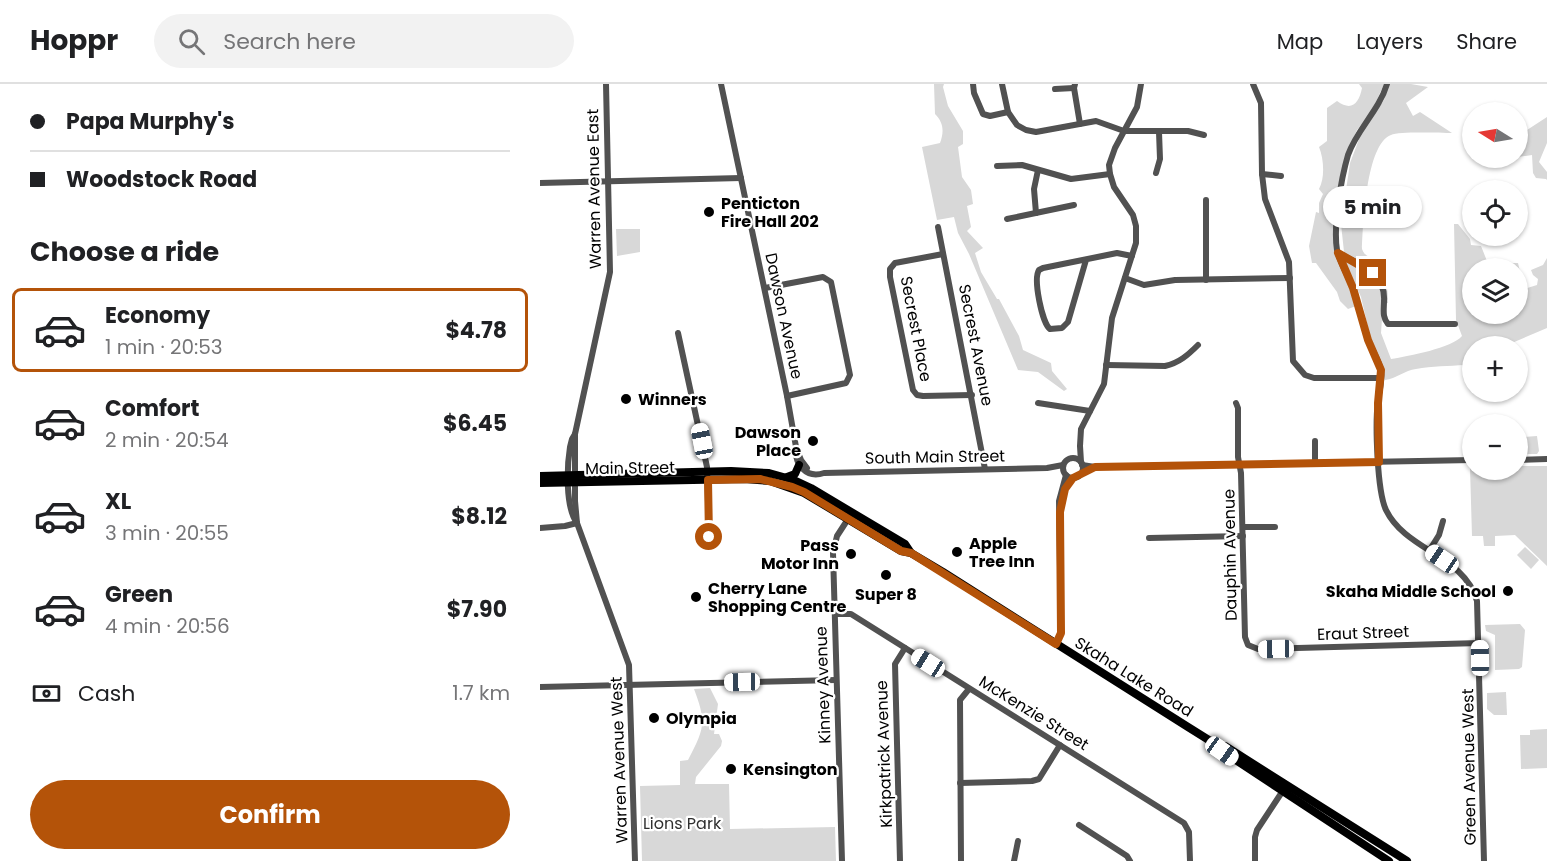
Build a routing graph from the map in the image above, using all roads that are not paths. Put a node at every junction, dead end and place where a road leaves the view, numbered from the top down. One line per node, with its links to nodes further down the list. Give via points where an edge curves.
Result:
1 (606, 84): 22 (street, Warren Avenue East)
2 (721, 84): 21 (street, Dawson Avenue)
3 (973, 84): 10 (street, via 983,114)
4 (1002, 84): 10 (street)
5 (1141, 84): 12 (street, via 1139,102)
6 (1253, 84): 19 (street, via 1261,103)
7 (1387, 84): 29 (street, via 1378,107 1353,142 1345,165 1336,227)
8 (1074, 86): 9 (street); 11 (street)
9 (1055, 89)
10 (1008, 112): 11 (street, via 1017,125 1036,132)
11 (1080, 124): 12 (street, via 1096,121)
12 (1124, 131): 13 (street); 18 (street, via 1111,156)
13 (1160, 132): 14 (street); 17 (street)
14 (1204, 135)
15 (997, 166): 16 (street, via 1022,165)
16 (1038, 170): 18 (street, via 1071,179); 26 (street, via 1034,189)
17 (1156, 173)
18 (1110, 174): 31 (street, via 1135,220 1137,235)
19 (1262, 174): 20 (street); 34 (street, via 1265,199 1289,262)
20 (1281, 177)
21 (741, 178): 22 (street); 36 (street, Dawson Avenue)
22 (608, 181): 23 (street); 65 (street, Warren Avenue East, via 610,272 575,434)
23 (540, 183)
24 (1206, 200): 35 (street)
25 (1074, 205): 26 (street)
26 (1036, 213): 27 (street)
27 (1007, 219)
28 (938, 227): 30 (street, Secrest Avenue)
29 (1338, 253): 37 (street, via 1380,279 1388,324); 41 (street)
30 (943, 254): 42 (street, Secrest Avenue); 42 (street, Secrest Place, via 895,263 890,269 913,390 923,396)
31 (1132, 256): 32 (street, via 1117,253); 33 (street)
32 (1086, 260): 32 (street, via 1043,268 1036,274 1045,323 1050,329 1062,328 1068,322)
33 (1125, 278): 35 (street, via 1144,285); 40 (street, via 1112,318)
34 (1290, 278): 35 (street); 41 (street, via 1291,349 1297,369 1314,378)
35 (1206, 280)
36 (765, 288): 43 (street, Dawson Avenue); 43 (street, via 827,278 845,348 850,375 846,383)
37 (1455, 324)
38 (678, 333): 63 (street)
39 (1198, 345): 40 (street, via 1175,364)
40 (1106, 365): 46 (street, via 1102,389)
41 (1381, 378): 53 (street, Green Avenue West)
42 (972, 395): 59 (street, Secrest Avenue)
43 (787, 396): 57 (street, Dawson Avenue, via 795,455)
44 (1038, 403): 46 (street)
45 (1236, 403): 56 (street, Dauphin Avenue)
46 (1090, 411): 47 (street)
47 (1080, 441): 49 (street); 55 (street)
48 (1315, 441): 54 (street)
49 (1070, 458): 55 (street); 61 (street)
50 (1547, 459): 52 (street)
51 (1462, 460): 53 (street)
52 (1528, 460)
53 (1379, 462): 54 (street); 77 (street, Green Avenue West, via 1380,491 1387,511 1400,529)
54 (1315, 463): 56 (street)
55 (1082, 464): 58 (street); 60 (street)
56 (1240, 464): 58 (street); 71 (street, Dauphin Avenue)
57 (801, 466): 59 (street, South Main Street, via 813,475); 64 (main road)
58 (1095, 467): 60 (street)
59 (986, 469): 61 (street, South Main Street, via 1047,468)
60 (1082, 472): 61 (street)
61 (1067, 473): 79 (street, via 1059,501 1061,630)
62 (540, 476): 65 (main road, Main Street)
63 (708, 476): 64 (main road, Main Street, via 769,473); 65 (main road, Main Street); 67 (main road, Main Street, via 760,479); 74 (street)
64 (788, 477): 68 (main road, Skaha Lake Road)
65 (572, 479): 66 (main road, Main Street); 70 (street, Warren Avenue West)
66 (540, 483)
67 (792, 487): 68 (main road, Skaha Lake Road)
68 (850, 516): 78 (street, Kinney Avenue, via 834,546); 79 (main road, Skaha Lake Road, via 901,551 911,553)
69 (1443, 521): 77 (street)
70 (577, 523): 73 (street); 84 (street, Warren Avenue West, via 629,664)
71 (1243, 527): 72 (street); 75 (street, Dauphin Avenue)
72 (1275, 527)
73 (540, 528)
74 (709, 537)
75 (1243, 537): 76 (street); 81 (street, Dauphin Avenue)
76 (1149, 538)
77 (1429, 550): 80 (street, Green Avenue West, via 1460,572 1472,587 1479,609)
78 (835, 614): 82 (street, McKenzie Street, via 851,614); 83 (street, Kinney Avenue)
79 (1053, 641): 89 (main road, Skaha Lake Road)
80 (1480, 644): 81 (street, Eraut Street, via 1258,650); 104 (street, Green Avenue West)
81 (1248, 645)
82 (905, 648): 86 (street, McKenzie Street); 96 (street, Kirkpatrick Avenue, via 895,664)
83 (836, 680): 84 (street); 95 (street, Kinney Avenue)
84 (631, 685): 85 (street); 94 (street, Warren Avenue West)
85 (540, 687)
86 (969, 688): 87 (street, McKenzie Street); 88 (street, via 960,700)
87 (1060, 745): 88 (street, via 1039,779); 100 (street, McKenzie Street, via 1184,823 1189,832)
88 (960, 783): 97 (street)
89 (1284, 789): 90 (main road, Skaha Lake Road); 93 (main road, Skaha Lake Road); 101 (street, via 1257,830)
90 (1341, 819): 93 (main road); 103 (main road, Skaha Lake Road)
91 (1079, 825): 99 (street)
92 (1018, 841): 98 (street)
93 (1386, 859): 102 (main road, via 1389,855)
94 (635, 861)
95 (842, 861)
96 (900, 861)
97 (961, 861)
98 (1014, 861)
99 (1130, 861)
100 (1190, 861)
101 (1255, 861)
102 (1399, 861)
103 (1407, 861)
104 (1484, 861)

